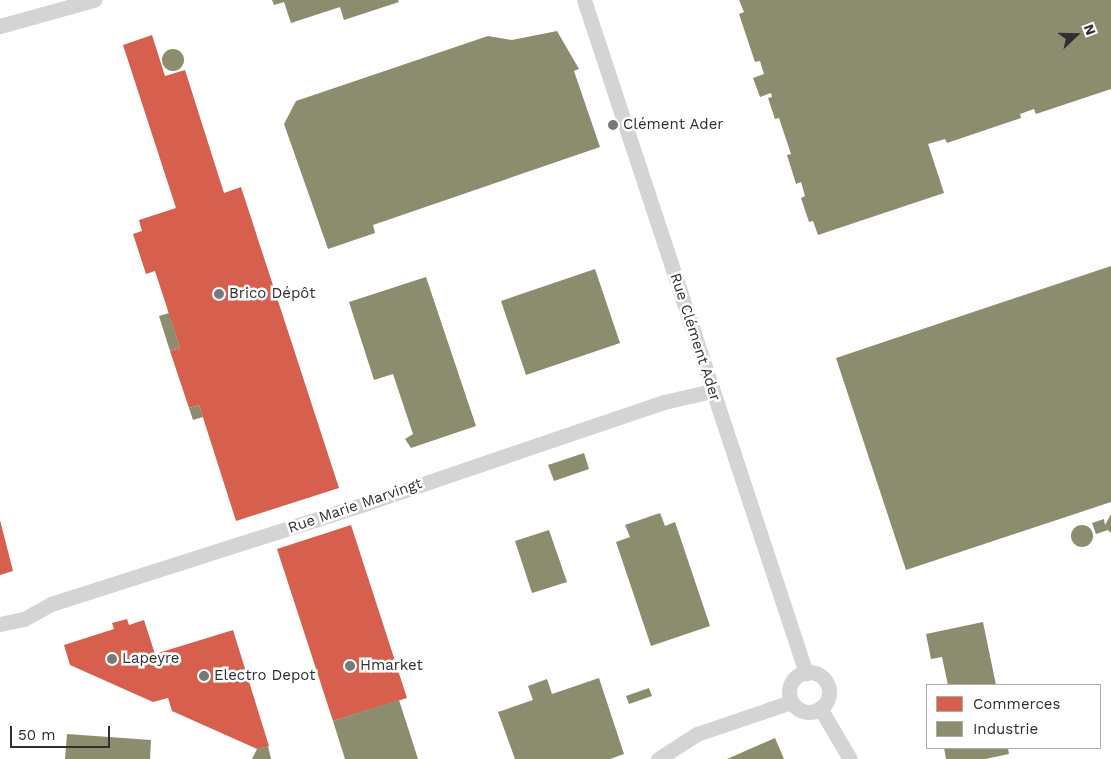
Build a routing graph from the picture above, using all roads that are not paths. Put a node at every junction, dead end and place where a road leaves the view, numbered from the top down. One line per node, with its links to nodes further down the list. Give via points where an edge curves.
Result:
1 (94, 0): 3 (street)
2 (584, 0): 4 (street, Rue Clément Ader)
3 (0, 26)
4 (712, 391): 5 (street, Rue Marie Marvingt, via 664,402 258,539 51,604 24,618); 6 (street, Rue Clément Ader)
5 (0, 624)
6 (806, 673): 7 (street, via 791,684); 8 (street, via 818,675 827,685 828,698)
7 (791, 702): 8 (street, via 804,712); 9 (street, via 697,734)
8 (820, 708): 10 (street)
9 (658, 759)
10 (850, 759)

